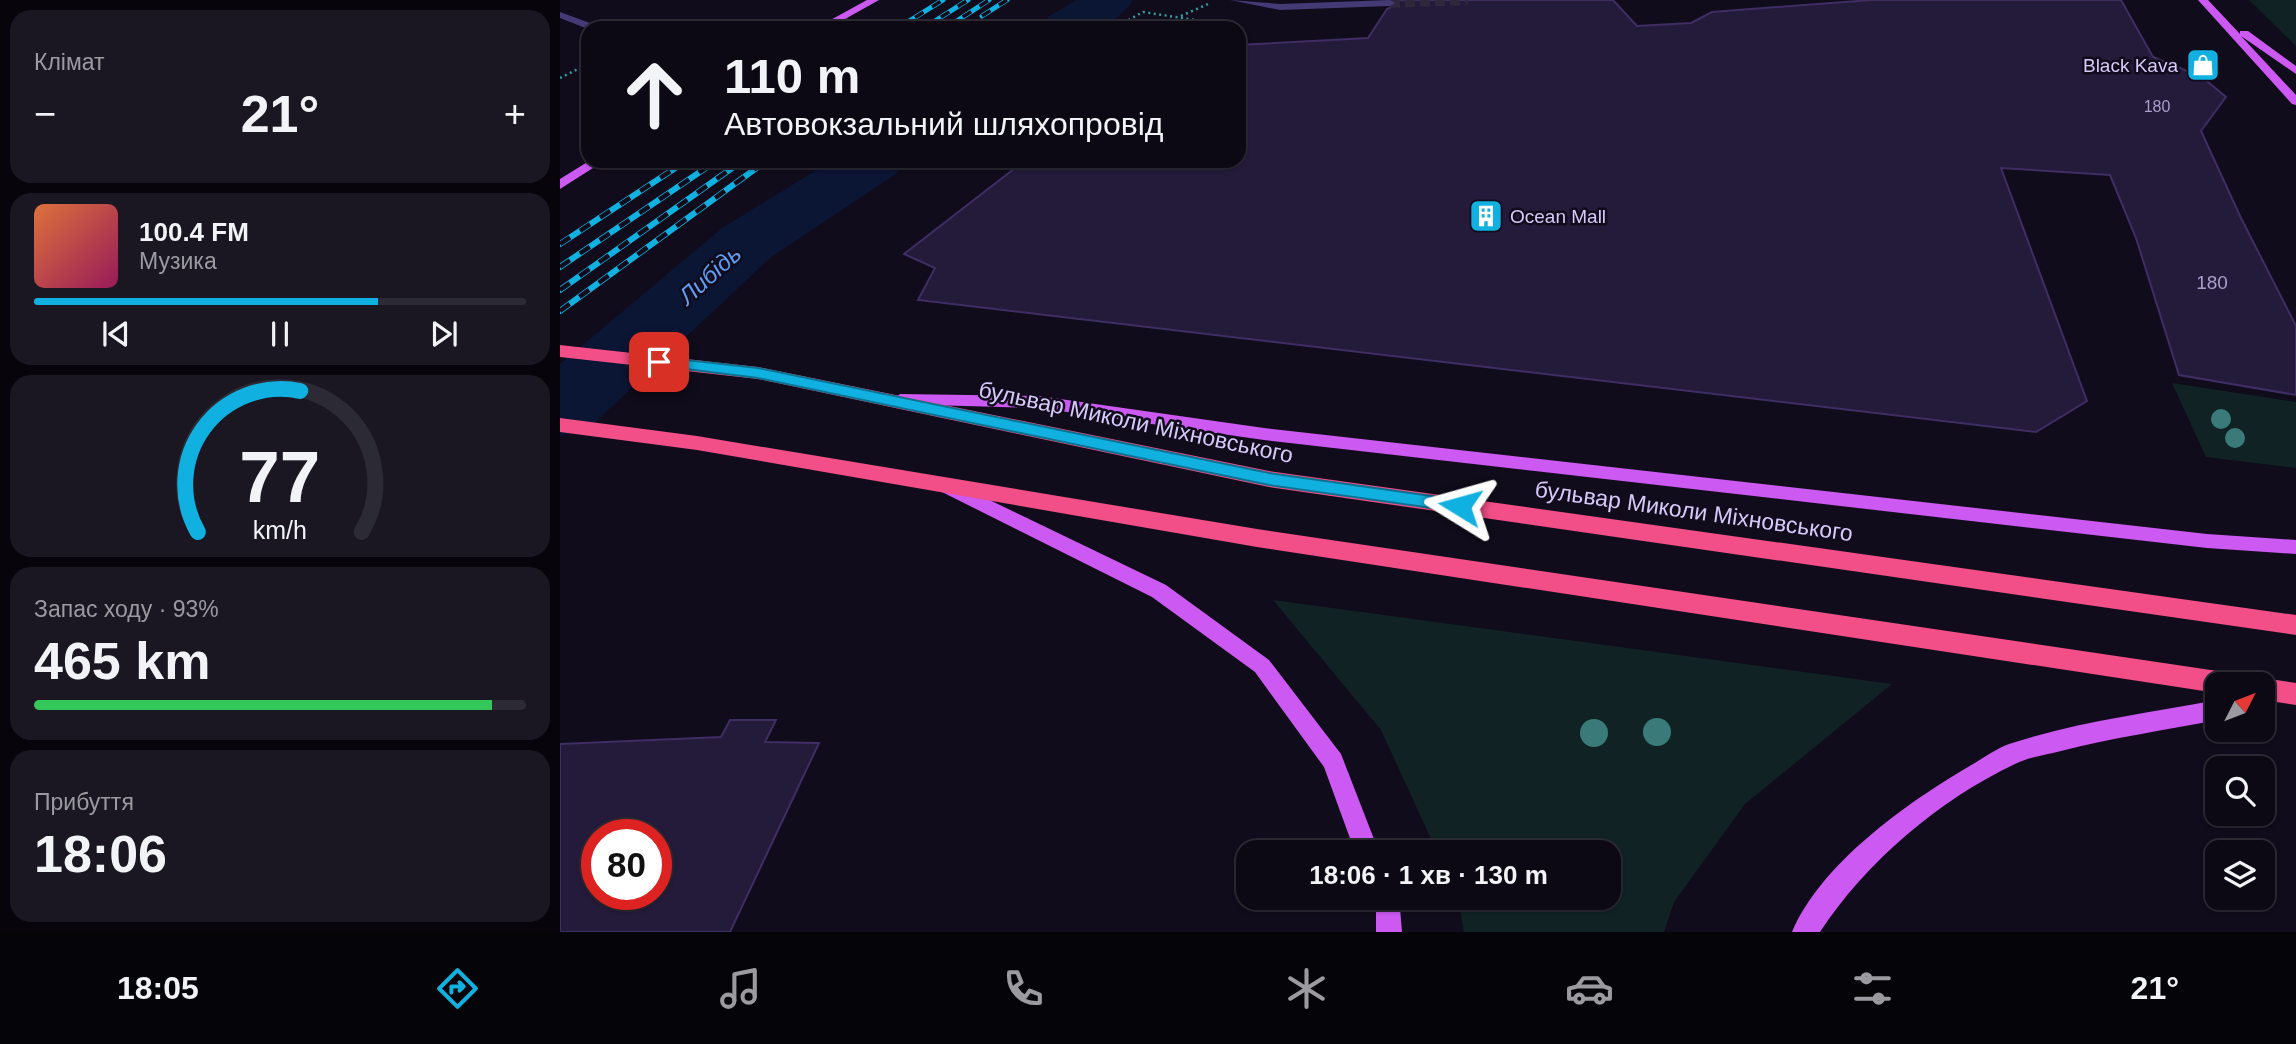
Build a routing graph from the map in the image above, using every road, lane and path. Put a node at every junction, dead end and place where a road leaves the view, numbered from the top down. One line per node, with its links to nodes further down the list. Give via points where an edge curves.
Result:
1 (874, 0): 8 (main road)
2 (1216, 0): 9 (path, via 1180,17 1143,12)
3 (1235, 0): 5 (street, via 1280,7)
4 (2203, 0): 6 (main road)
5 (1386, 2)
6 (2213, 10): 12 (main road); 14 (main road)
7 (560, 15): 10 (street)
8 (834, 21)
9 (1127, 21)
10 (581, 23)
11 (581, 68): 13 (path)
12 (2296, 71)
13 (560, 78)
14 (2296, 102)
15 (587, 168): 16 (main road)
16 (560, 186)
17 (560, 351): 18 (highway, бульвар Миколи Міхновського, via 758,373)
18 (893, 400): 21 (main road, via 1040,402 1264,434 2207,541); 22 (highway, бульвар Миколи Міхновського, via 1269,479)
19 (560, 425): 20 (highway)
20 (942, 484): 23 (highway, via 1257,538); 28 (main road, via 1159,591 1262,666 1332,761)
21 (2296, 547)
22 (2296, 625)
23 (2205, 680)
24 (2275, 691): 25 (highway)
25 (2296, 694): 26 (main road)
26 (2275, 698)
27 (2205, 712): 31 (main road, via 2011,754 1888,834 1833,890)
28 (1362, 840)
29 (1388, 910): 30 (main road)
30 (1389, 932)
31 (1805, 932)

